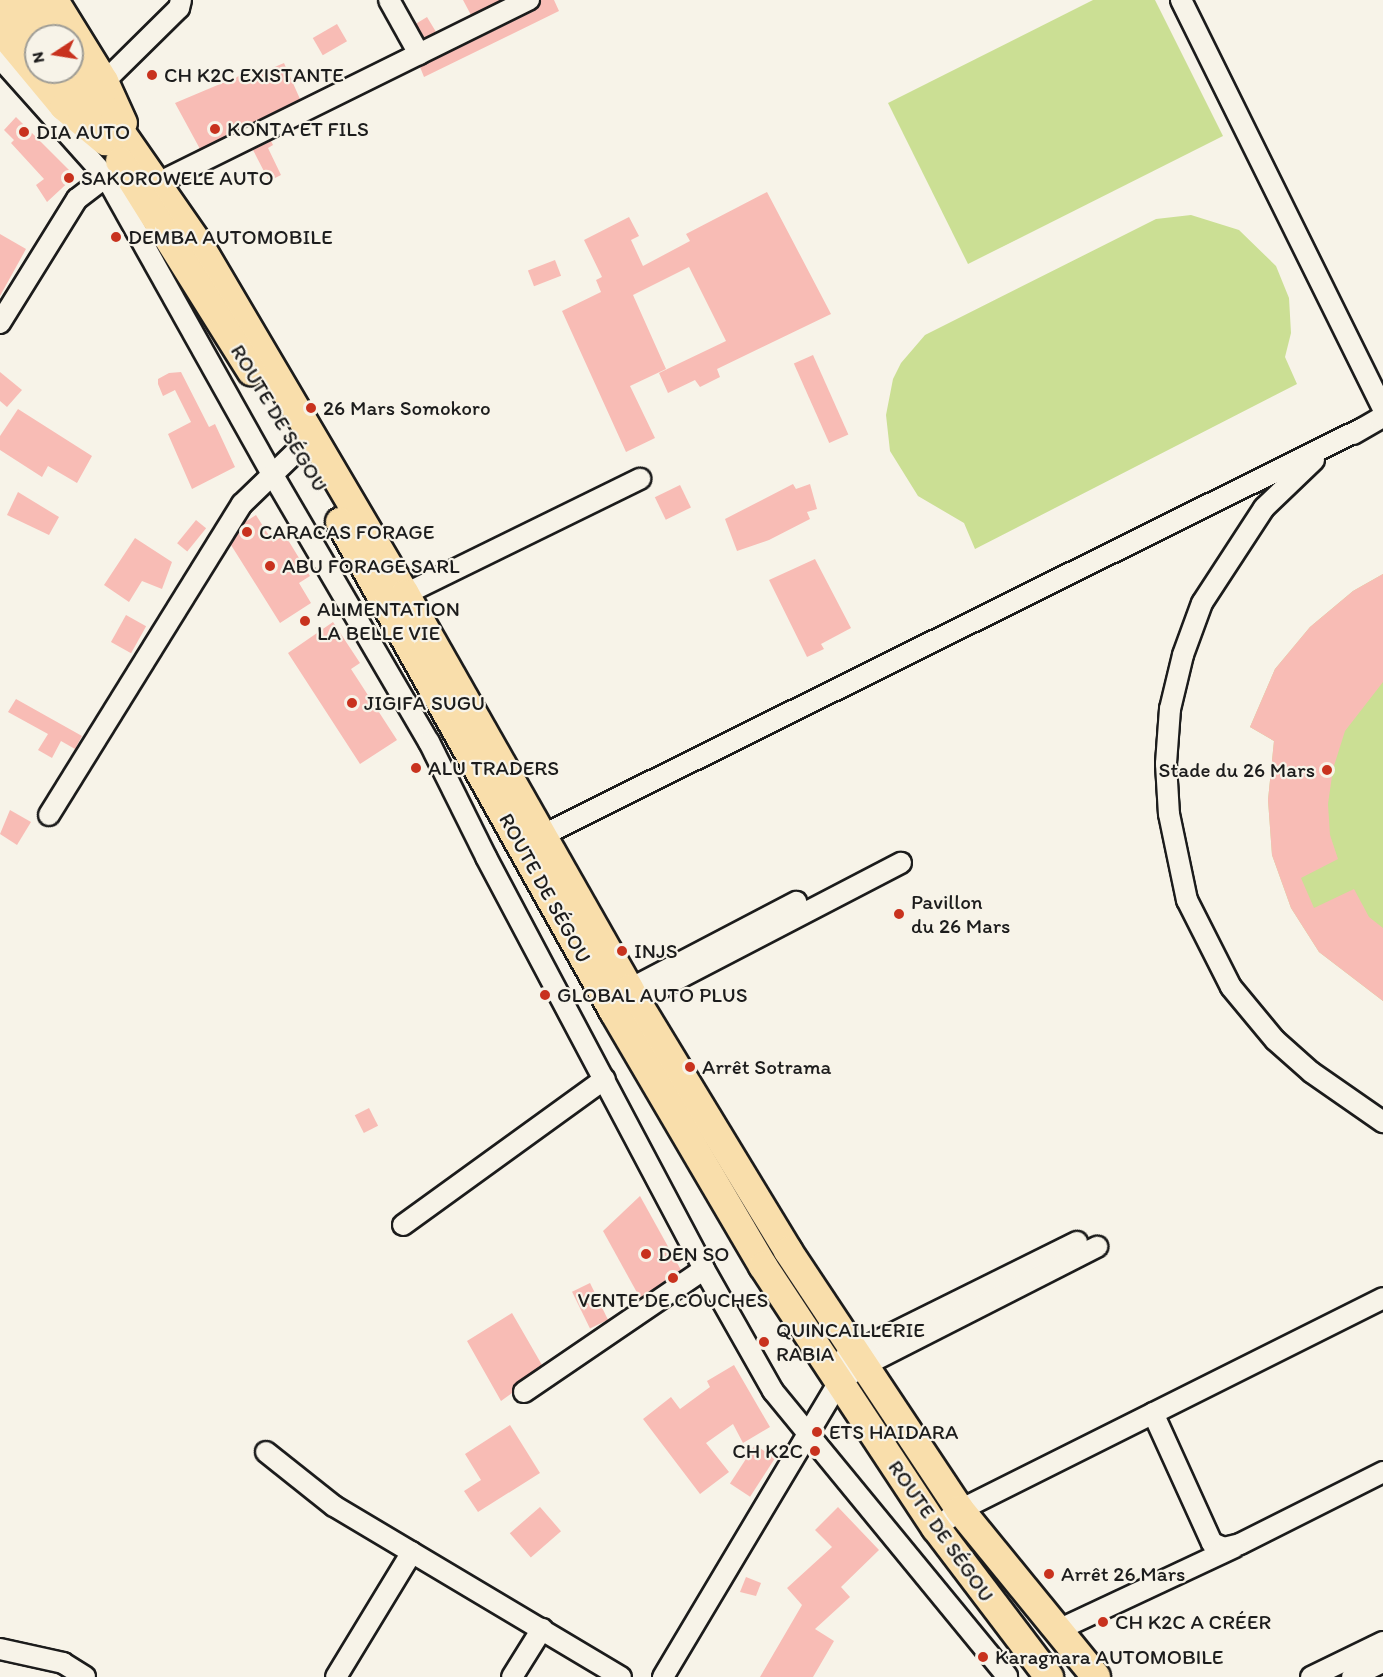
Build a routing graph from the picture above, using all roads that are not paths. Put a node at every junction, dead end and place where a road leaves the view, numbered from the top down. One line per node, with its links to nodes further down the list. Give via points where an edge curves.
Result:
1 (2, 0): 9 (highway, ROUTE DE SÉGOU)
2 (30, 0): 8 (highway)
3 (55, 0): 13 (main road, ROUTE DE SÉGOU)
4 (181, 0): 13 (street, via 179,8)
5 (389, 0): 10 (street)
6 (1181, 0): 16 (street)
7 (521, 2): 10 (street)
8 (46, 24)
9 (8, 51): 14 (street); 14 (main road, ROUTE DE SÉGOU)
10 (419, 54): 14 (street)
11 (84, 80): 13 (highway, ROUTE DE SÉGOU)
12 (72, 84): 13 (highway, ROUTE DE SÉGOU)
13 (97, 100): 14 (highway, ROUTE DE SÉGOU); 14 (highway, ROUTE DE SÉGOU)
14 (127, 166): 15 (street, via 77,200); 19 (highway, ROUTE DE SÉGOU); 20 (street); 22 (highway, ROUTE DE SÉGOU, via 200,246)
15 (0, 323)
16 (1383, 408)
17 (1383, 417): 18 (street)
18 (1363, 428): 24 (street); 28 (street, via 1297,472 1264,508 1202,603 1183,655 1170,709 1166,764 1169,814 1187,900 1231,987 1275,1040 1311,1072)
19 (300, 448): 20 (street); 24 (highway, ROUTE DE SÉGOU)
20 (274, 477): 23 (street, via 242,504); 27 (street, via 429,742)
21 (640, 479): 22 (street)
22 (405, 594): 24 (highway, ROUTE DE SÉGOU)
23 (49, 815)
24 (531, 841): 26 (highway, ROUTE DE SÉGOU)
25 (898, 857): 26 (street)
26 (622, 1001): 33 (highway, ROUTE DE SÉGOU); 34 (highway, ROUTE DE SÉGOU, via 763,1266)
27 (605, 1079): 29 (street); 31 (street)
28 (1383, 1122)
29 (403, 1225)
30 (1093, 1241): 33 (street)
31 (704, 1269): 35 (street); 37 (street, via 773,1391)
32 (1383, 1298): 36 (street)
33 (858, 1358): 34 (street); 40 (highway, ROUTE DE SÉGOU)
34 (835, 1374): 37 (street); 41 (highway, ROUTE DE SÉGOU)
35 (524, 1392)
36 (1152, 1413): 40 (street); 42 (street, via 1212,1543 1224,1548)
37 (807, 1434): 50 (street); 55 (street)
38 (266, 1452): 43 (street, via 334,1506)
39 (1383, 1472): 42 (street)
40 (960, 1510): 41 (street); 45 (highway, ROUTE DE SÉGOU)
41 (936, 1528): 48 (highway, ROUTE DE SÉGOU)
42 (1240, 1545): 45 (street)
43 (412, 1552): 44 (street); 52 (street)
44 (542, 1629): 53 (street); 54 (street)
45 (1058, 1630): 57 (highway, ROUTE DE SÉGOU)
46 (1383, 1642): 58 (street)
47 (0, 1649): 51 (street, via 63,1663)
48 (1027, 1651): 50 (street); 56 (highway, ROUTE DE SÉGOU)
49 (1383, 1662): 59 (street)
50 (1006, 1676)
51 (85, 1677)
52 (336, 1677)
53 (512, 1677)
54 (621, 1677)
55 (663, 1677)
56 (1049, 1677)
57 (1096, 1677)
58 (1311, 1677)
59 (1352, 1677)

